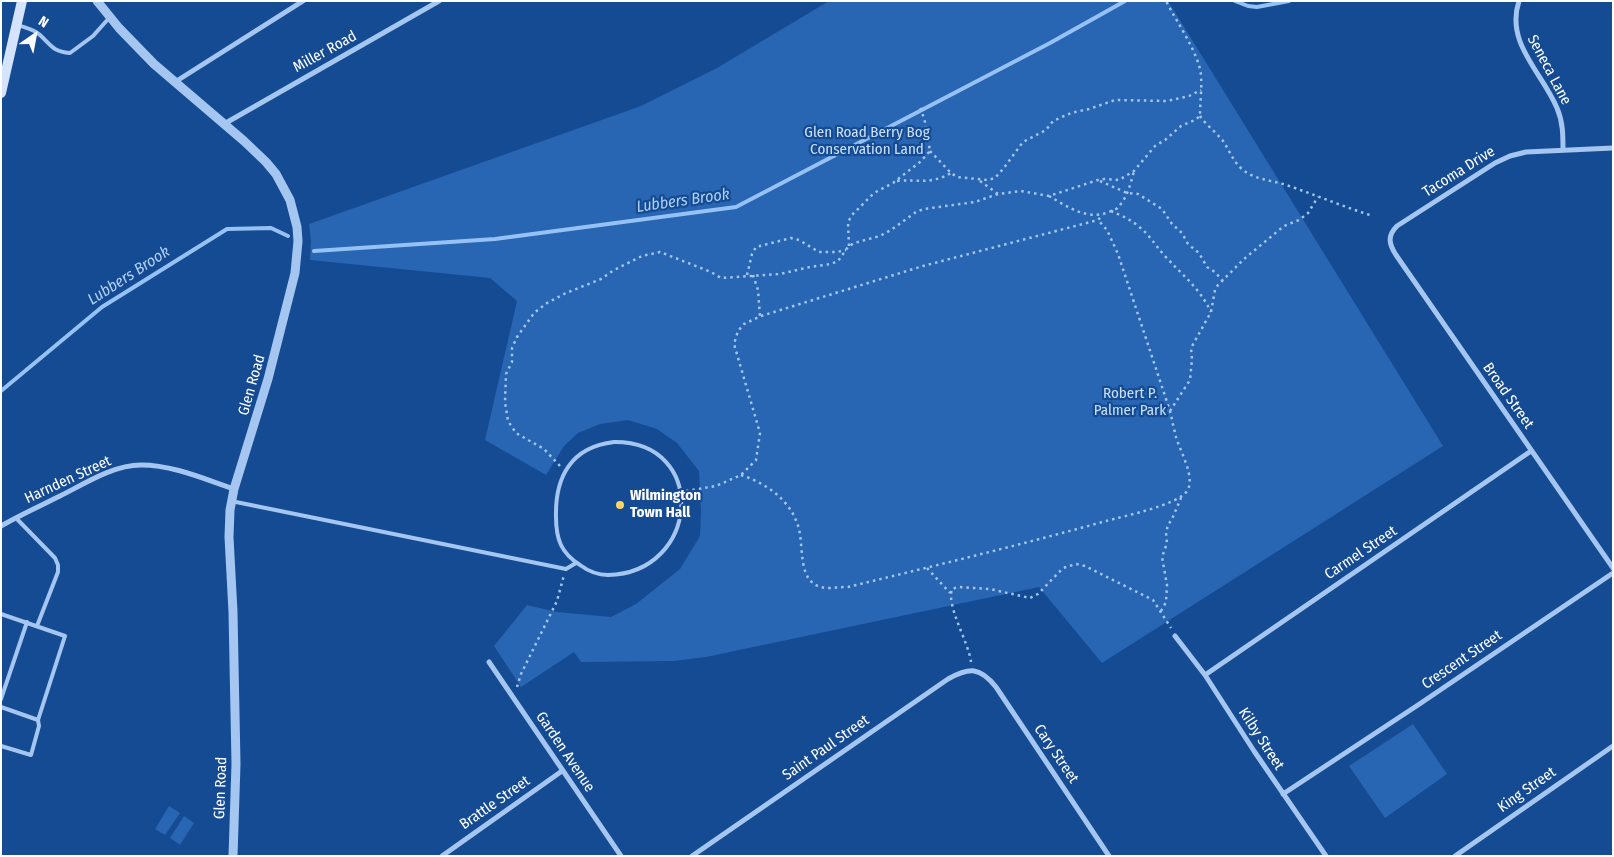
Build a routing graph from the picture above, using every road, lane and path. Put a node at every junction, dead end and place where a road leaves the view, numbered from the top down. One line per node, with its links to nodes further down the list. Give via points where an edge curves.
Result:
1 (22, 1): 8 (main road)
2 (97, 1): 7 (street, Glen Road)
3 (303, 1): 9 (street)
4 (439, 1): 14 (street, Miller Road)
5 (1166, 1): 10 (path, via 1196,55)
6 (1519, 1): 16 (street, Seneca Lane, via 1517,36 1558,109)
7 (110, 17): 8 (lane, via 93,36 70,53 59,52 49,46 40,34); 9 (street, Glen Road)
8 (17, 25): 11 (main road)
9 (174, 82): 14 (street, Glen Road)
10 (1201, 90): 13 (path); 20 (path, via 1167,101 1115,100 1071,113 1023,142 995,178)
11 (1, 94)
12 (920, 106): 17 (path)
13 (1200, 116): 18 (path, via 1155,146); 26 (path, via 1222,140 1236,164 1248,174)
14 (223, 124): 43 (street, Glen Road, via 257,152 276,174 294,213 298,241 295,273 280,337)
15 (1613, 148): 16 (street, Tacoma Drive)
16 (1563, 150): 31 (street, Tacoma Drive, via 1518,154 1502,159 1401,223)
17 (930, 151): 19 (path); 22 (path)
18 (1134, 171): 21 (path, via 1119,180); 23 (path)
19 (950, 173): 20 (path); 22 (path, via 928,182)
20 (979, 180): 24 (path)
21 (1098, 180): 23 (path); 25 (path)
22 (896, 181): 32 (path, via 874,193 852,215 848,222)
23 (1127, 193): 27 (path, via 1119,207); 36 (path, via 1138,194 1162,209 1207,267)
24 (998, 194): 25 (path, via 1021,191); 32 (path, via 975,202 924,209 880,236)
25 (1049, 196): 28 (path, via 1091,216)
26 (1318, 198): 29 (path); 36 (path, via 1308,213 1284,226)
27 (1111, 211): 28 (path); 37 (path, via 1149,235 1166,258 1196,287)
28 (1103, 215): 30 (path)
29 (1373, 216)
30 (1098, 220): 38 (path, via 923,266); 39 (path, via 1107,230 1118,254)
31 (1390, 236): 40 (street, Broad Street, via 1396,255)
32 (850, 246): 33 (path)
33 (846, 250): 34 (path, via 819,252 799,240 785,239 756,247); 35 (path, via 838,261 831,264 780,274)
34 (747, 275): 35 (path); 41 (path, via 721,278 660,252 642,256 547,303 534,313 512,348 506,384 508,421 516,433 544,449)
35 (753, 275): 38 (path)
36 (1223, 281): 37 (path, via 1215,290)
37 (1211, 312): 39 (path, via 1191,348 1190,380)
38 (760, 317): 42 (path, via 744,324 734,344 760,433 756,460)
39 (1170, 411): 45 (path, via 1191,482)
40 (1531, 451): 51 (street, Broad Street); 62 (street, Carmel Street)
41 (566, 470): 44 (lane, via 590,448 606,443 630,443 653,452 666,463); 49 (lane, via 557,493 556,529 561,548)
42 (741, 475): 44 (path, via 716,486); 50 (path, via 757,480 787,503 798,523 807,578 816,585 848,587)
43 (234, 489): 46 (street, Glen Road); 47 (street, Harnden Street, via 172,469 128,466)
44 (681, 492): 49 (lane, via 682,508 676,532 667,546 649,562 630,572 606,575)
45 (1181, 498): 50 (path, via 1021,545); 55 (path, via 1166,533 1167,543 1162,557 1167,585 1166,602)
46 (231, 501): 52 (lane); 71 (street, Glen Road, via 236,764)
47 (16, 518): 48 (street, Harnden Street); 58 (lane, via 58,564 58,572)
48 (1, 526)
49 (576, 563): 52 (lane)
50 (927, 568): 54 (path)
51 (1613, 568)
52 (566, 569): 64 (path, via 557,601 521,674)
53 (1613, 573): 70 (street, Crescent Street)
54 (950, 593): 55 (path, via 954,587 966,587 1030,598 1063,568 1076,564 1153,600); 61 (path, via 971,658)
55 (1160, 611): 59 (path)
56 (1, 614): 57 (lane)
57 (27, 622): 58 (lane); 63 (lane)
58 (37, 626): 66 (lane, via 65,636)
59 (1175, 636): 62 (street, Kilby Street)
60 (489, 662): 64 (street, Garden Avenue)
61 (969, 670): 74 (street, Saint Paul Street, via 948,679); 75 (street, Cary Street, via 988,677 996,687)
62 (1205, 675): 70 (street, Kilby Street)
63 (1, 699)
64 (515, 701): 69 (street, Garden Avenue)
65 (1, 707): 66 (lane)
66 (38, 720): 67 (lane, via 40,726 31,755)
67 (1, 746)
68 (1613, 746): 77 (street, King Street)
69 (562, 771): 72 (street, Brattle Street); 73 (street, Garden Avenue)
70 (1283, 794): 76 (street, Kilby Street)
71 (233, 856)
72 (442, 856)
73 (621, 856)
74 (692, 856)
75 (1109, 856)
76 (1326, 856)
77 (1455, 856)

